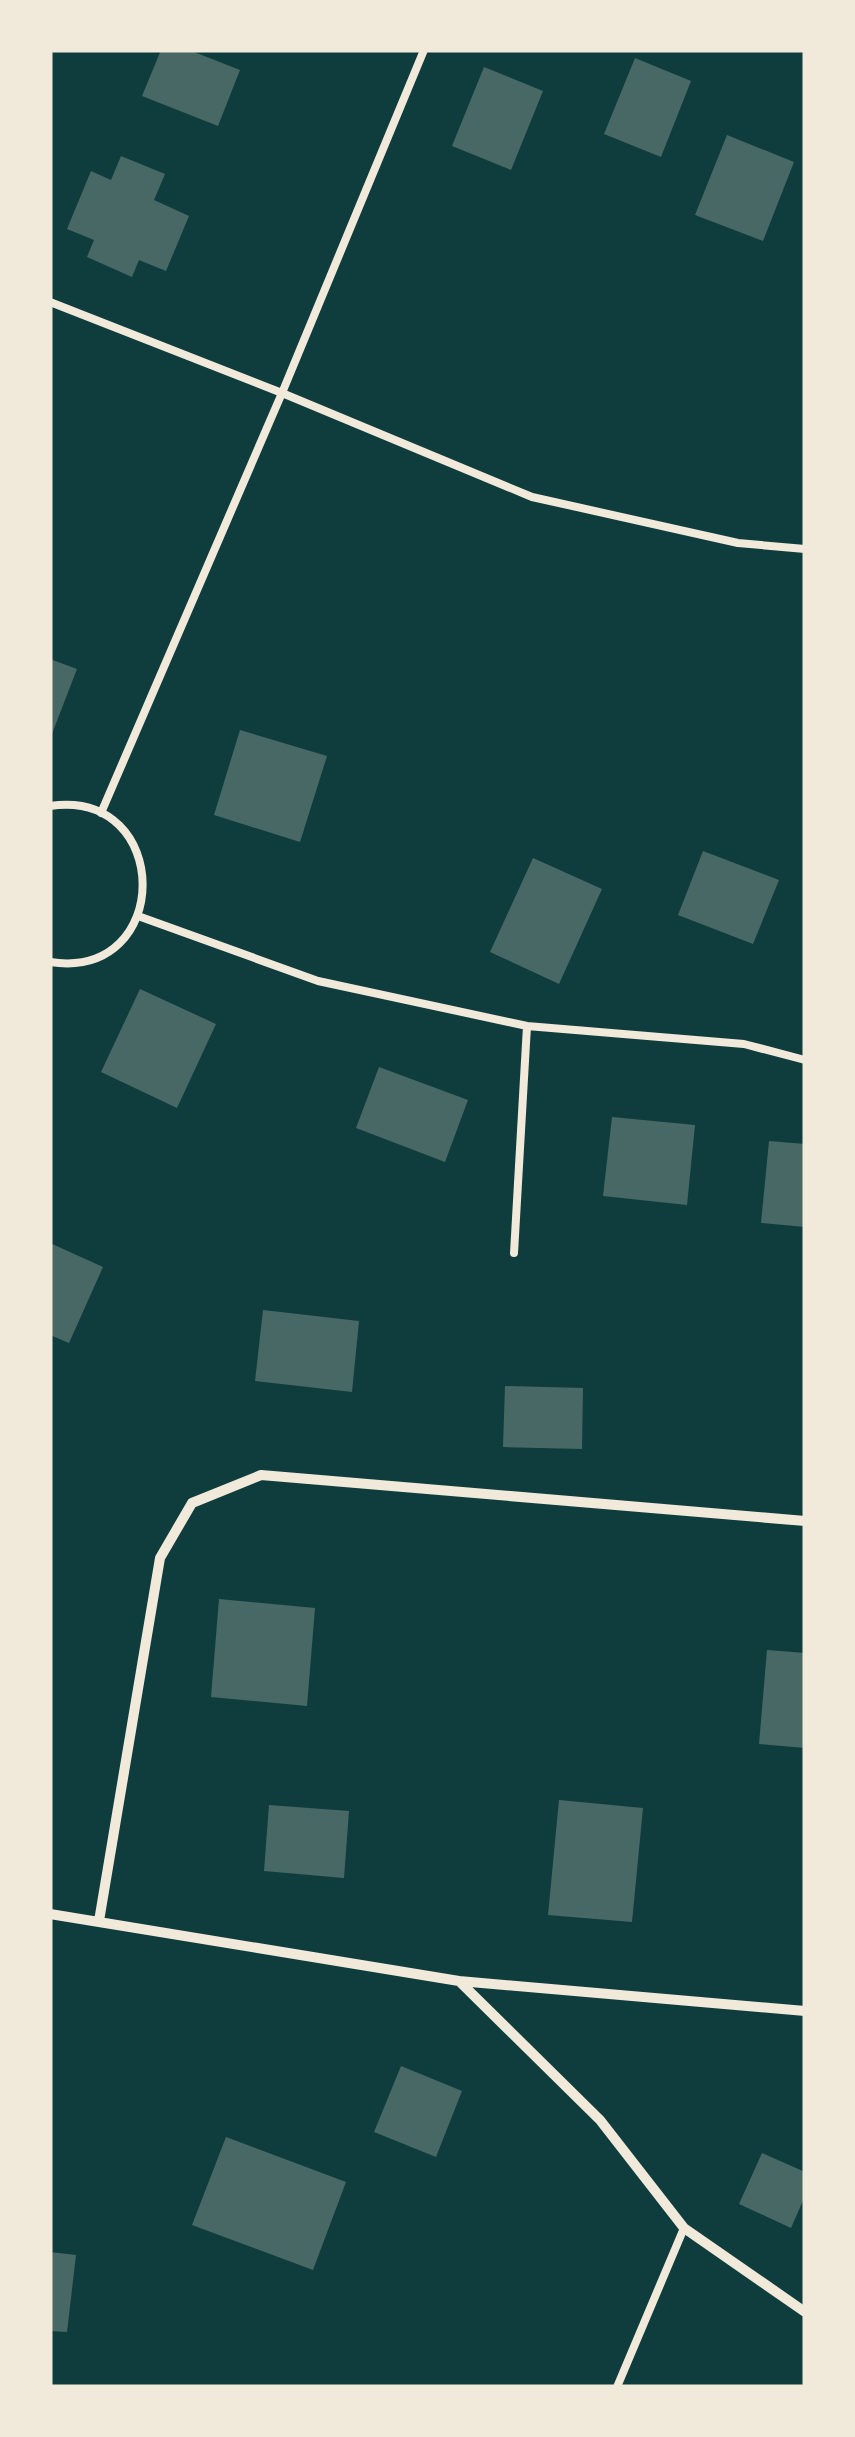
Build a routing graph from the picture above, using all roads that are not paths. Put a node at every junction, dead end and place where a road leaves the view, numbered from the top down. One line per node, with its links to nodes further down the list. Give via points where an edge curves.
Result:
1 (424, 50): 3 (lane)
2 (50, 302): 3 (lane)
3 (282, 393): 4 (lane, via 532,497 738,543); 6 (lane)
4 (805, 549)
5 (50, 806): 6 (lane)
6 (101, 812): 7 (lane, via 120,826 139,857 144,892)
7 (138, 916): 8 (lane, via 109,951 88,961); 9 (lane, via 318,982)
8 (50, 962)
9 (527, 1026): 10 (lane, via 744,1044); 11 (lane)
10 (805, 1060)
11 (514, 1253)
12 (805, 1521): 14 (street, via 261,1476 192,1503 160,1558)
13 (50, 1914): 14 (street)
14 (99, 1921): 15 (street)
15 (459, 1981): 16 (street); 17 (street, via 600,2120)
16 (805, 2012)
17 (684, 2228): 18 (street); 19 (lane)
18 (805, 2312)
19 (617, 2387)

